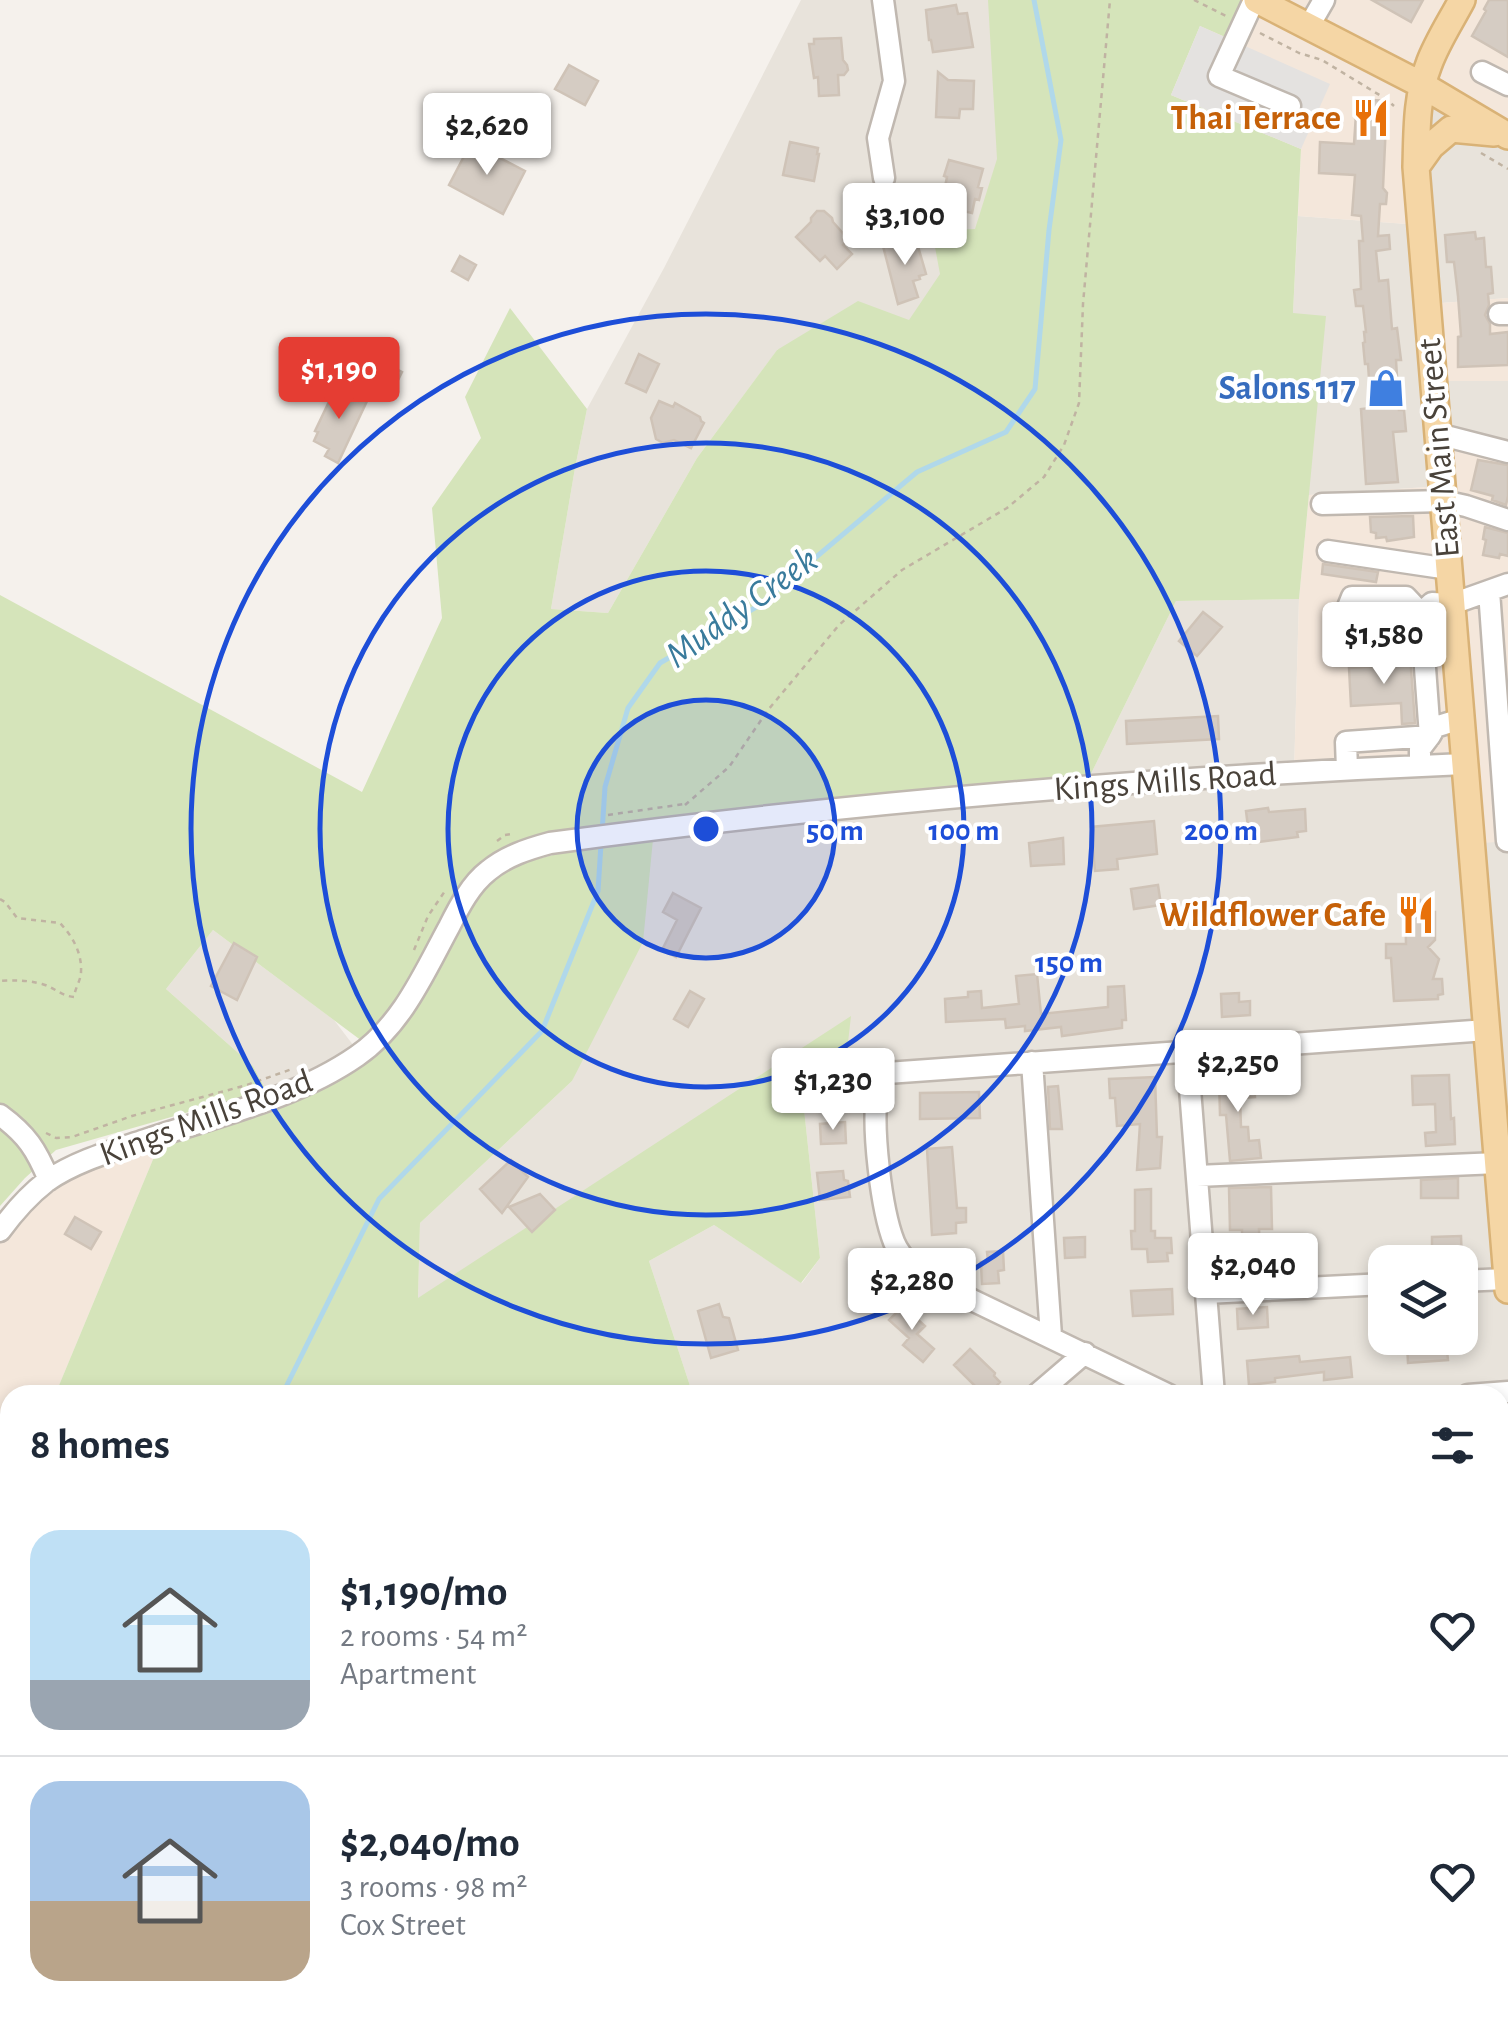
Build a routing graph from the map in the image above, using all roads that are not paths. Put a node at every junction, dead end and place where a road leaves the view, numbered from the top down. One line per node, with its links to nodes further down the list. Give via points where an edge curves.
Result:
1 (882, 0): 12 (street, via 894,81 878,138)
2 (1256, 0): 5 (main road); 9 (street, via 1219,76)
3 (1324, 0): 5 (street)
4 (1462, 0): 7 (main road, East Main Street)
5 (1309, 26): 7 (main road)
6 (1482, 72): 8 (street)
7 (1422, 85): 10 (main road); 11 (main road, East Main Street)
8 (1508, 85)
9 (1290, 106)
10 (1506, 135): 11 (main road, via 1451,129)
11 (1416, 167): 13 (main road, East Main Street)
12 (884, 178)
13 (1438, 434): 14 (street); 15 (main road, East Main Street)
14 (1508, 452)
15 (1443, 501): 16 (street); 17 (street); 19 (main road, East Main Street)
16 (1322, 504)
17 (1508, 520)
18 (1328, 551): 19 (street)
19 (1449, 569): 21 (main road, East Main Street)
20 (1499, 587): 21 (street); 27 (street)
21 (1452, 604): 22 (main road, East Main Street); 23 (street, via 1432,603 1421,613)
22 (1461, 719): 23 (street, via 1435,727); 24 (main road, East Main Street)
23 (1430, 736): 25 (street, via 1420,749); 26 (street, via 1346,742)
24 (1464, 764): 25 (street, Kings Mills Road); 28 (main road, East Main Street)
25 (1420, 766): 26 (street, Kings Mills Road)
26 (1347, 769): 35 (street, Kings Mills Road, via 653,819 525,850 476,882 414,992 360,1054 302,1086 113,1150)
27 (1508, 842): 28 (street)
28 (1470, 844): 29 (main road, East Main Street)
29 (1487, 1030): 30 (street); 33 (main road, East Main Street)
30 (1186, 1051): 31 (street); 34 (street)
31 (1032, 1062): 42 (street); 42 (street, via 887,1073 876,1097 878,1156 894,1244 912,1267)
32 (0, 1115): 35 (street, via 23,1132)
33 (1498, 1163): 34 (street); 37 (main road, East Main Street)
34 (1197, 1176): 41 (street)
35 (48, 1180): 36 (street, Kings Mills Road)
36 (0, 1231)
37 (1507, 1279): 38 (street); 40 (main road, East Main Street)
38 (1478, 1280)
39 (1368, 1285): 41 (street)
40 (1508, 1290)
41 (1206, 1293): 46 (street)
42 (1052, 1336): 43 (street)
43 (1085, 1353): 44 (street); 45 (street)
44 (1048, 1385)
45 (1149, 1385)
46 (1213, 1385)

